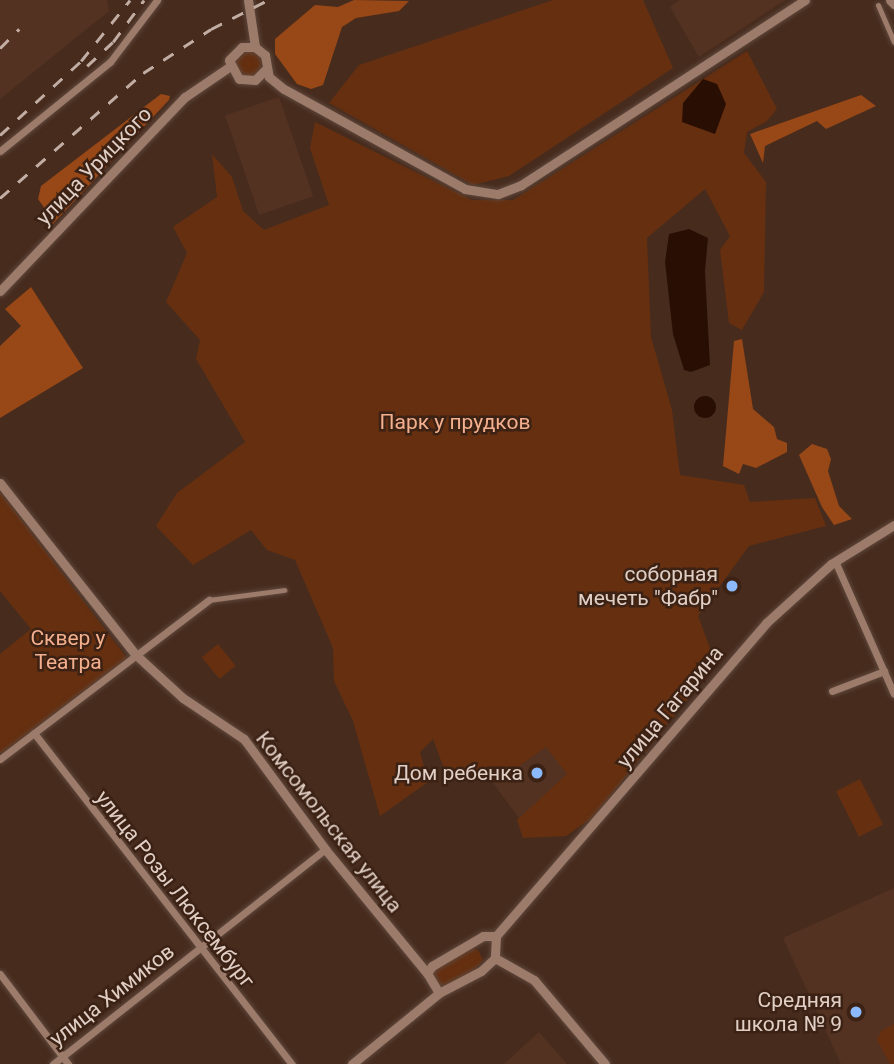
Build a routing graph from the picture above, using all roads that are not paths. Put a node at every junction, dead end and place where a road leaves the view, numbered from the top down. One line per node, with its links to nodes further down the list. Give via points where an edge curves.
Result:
1 (157, 0): 11 (street, via 110,62)
2 (248, 0): 8 (street)
3 (805, 0): 10 (street, via 521,185 498,194 465,189)
4 (890, 0): 6 (street)
5 (878, 5): 7 (street)
6 (894, 5)
7 (894, 42)
8 (252, 43): 9 (street, via 236,50); 10 (street, via 265,55)
9 (231, 71): 10 (street, via 247,81); 12 (street, улица Урицкого, via 184,97)
10 (265, 75)
11 (0, 151)
12 (0, 291)
13 (0, 483): 18 (street, Комсомольская улица)
14 (894, 525): 15 (street, улица Гагарина)
15 (835, 561): 19 (street); 25 (street, улица Гагарина, via 734,657)
16 (284, 590): 17 (street)
17 (209, 600): 18 (street)
18 (136, 656): 22 (street); 24 (street, Комсомольская улица, via 183,698 244,738)
19 (884, 671): 20 (street); 21 (street)
20 (832, 691)
21 (894, 694)
22 (34, 733): 23 (street); 26 (street, улица Розы Люксембург)
23 (0, 759)
24 (325, 849): 26 (street, улица Химиков); 28 (street, Комсомольская улица)
25 (496, 936): 27 (street); 28 (street, via 469,940 440,958)
26 (198, 949): 31 (street, улица Химиков); 33 (street, улица Розы Люксембург)
27 (495, 958): 30 (street, via 481,971); 35 (street, via 534,980)
28 (427, 973): 30 (street, Комсомольская улица)
29 (0, 974): 31 (street)
30 (439, 993): 34 (street)
31 (65, 1060): 32 (street, улица Химиков)
32 (53, 1064)
33 (292, 1064)
34 (352, 1064)
35 (605, 1064)

